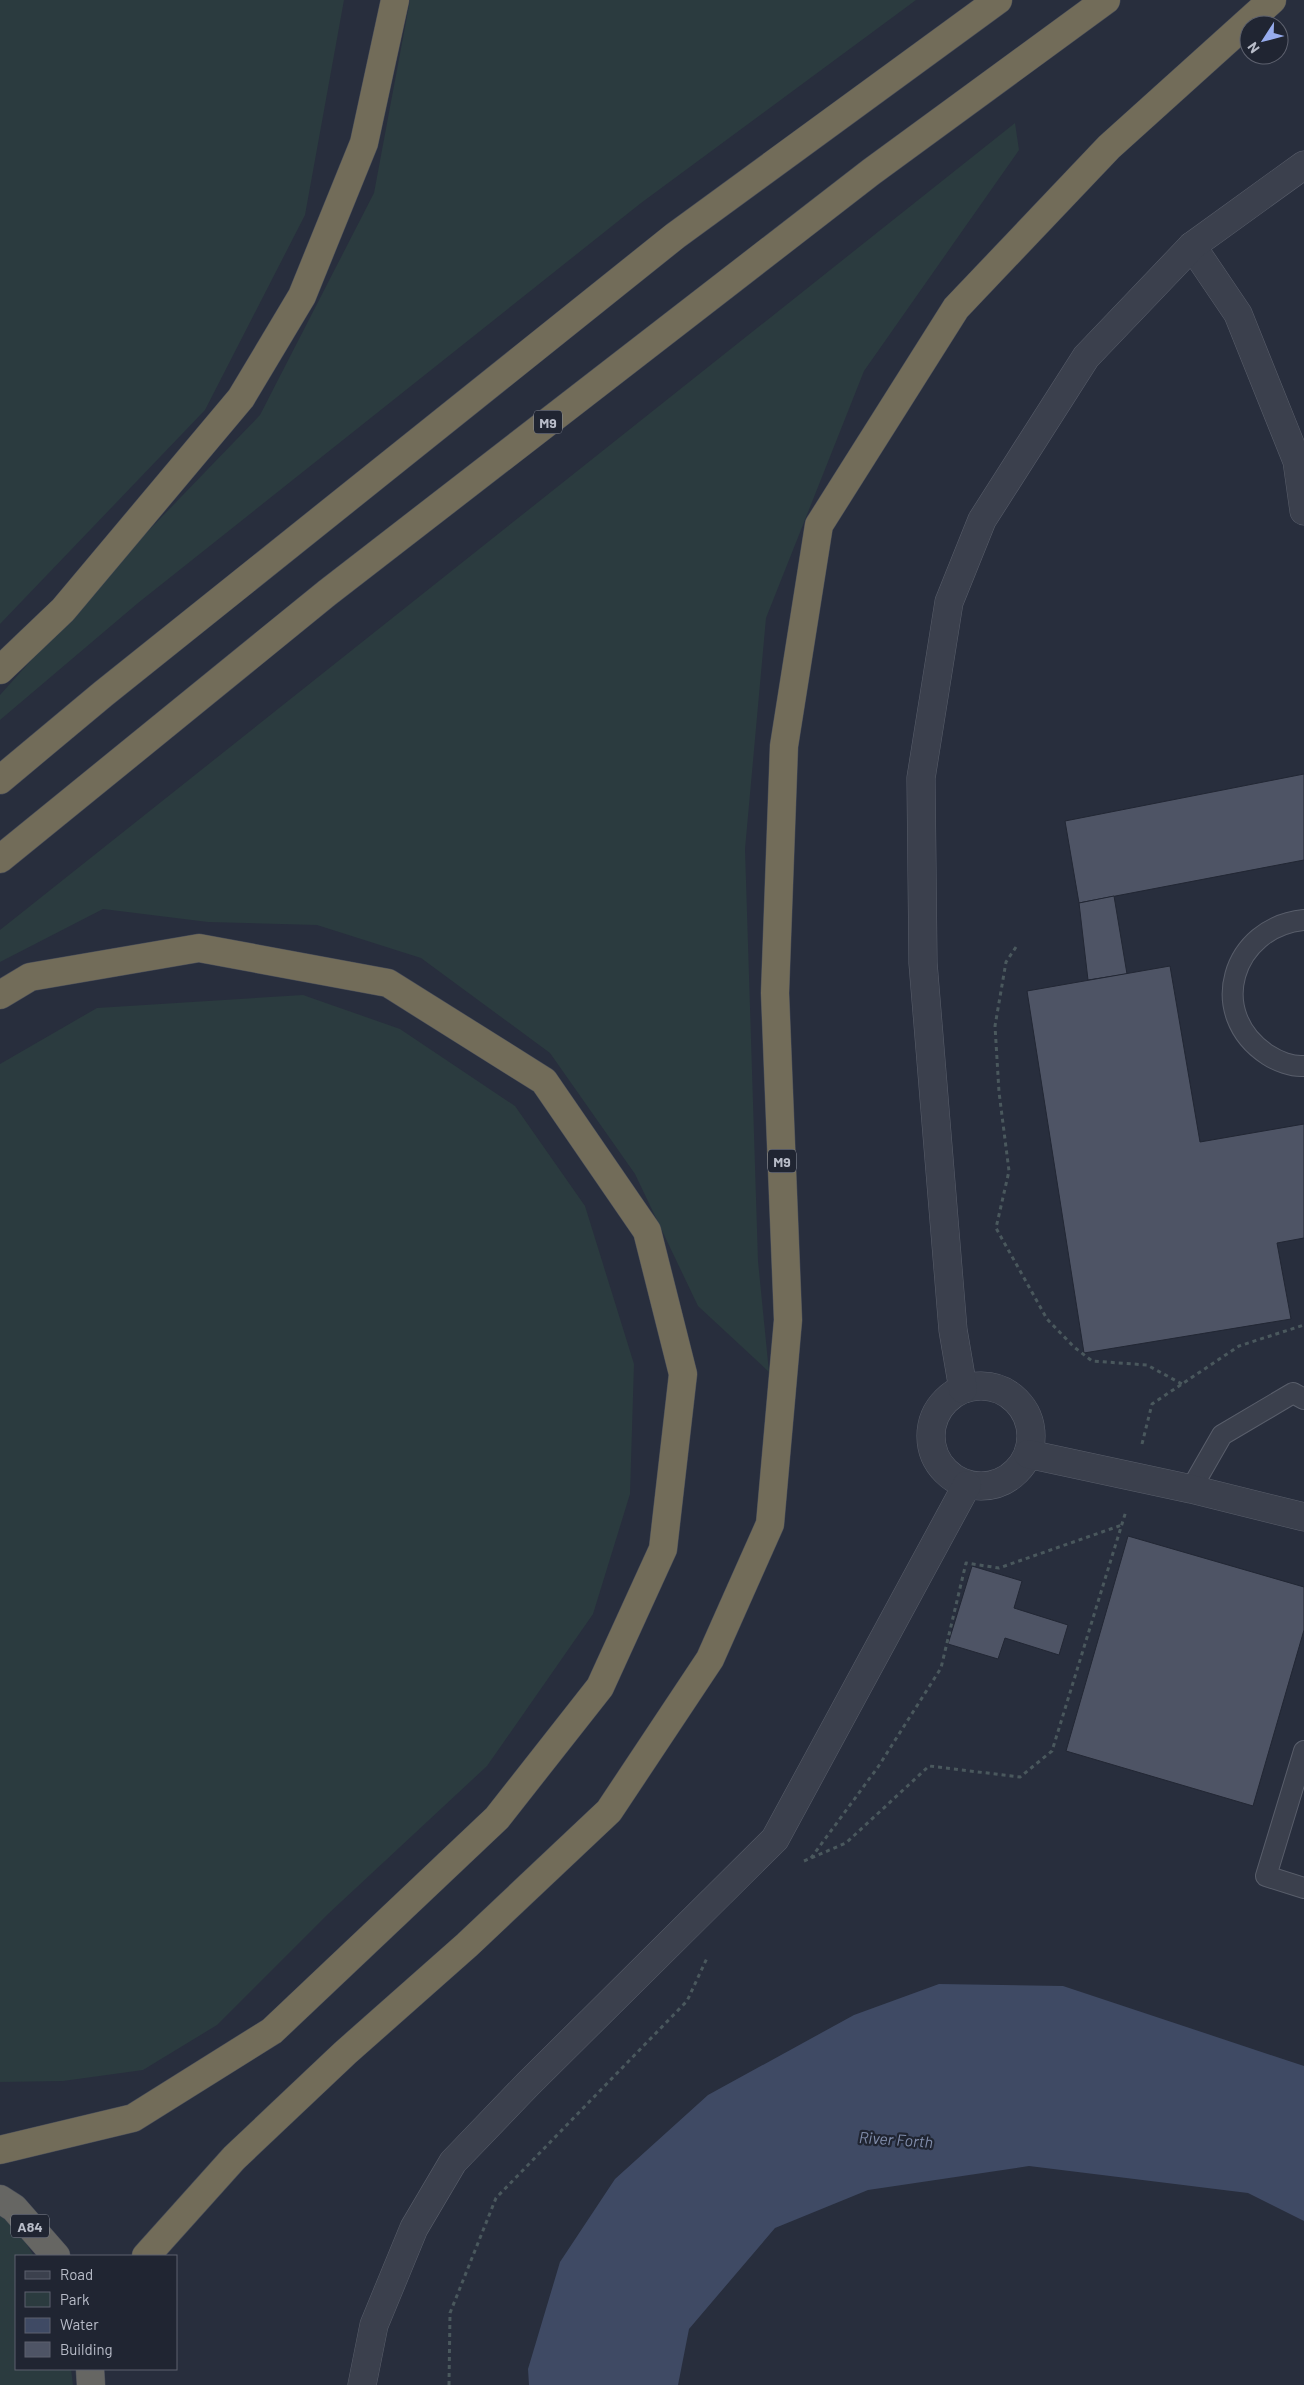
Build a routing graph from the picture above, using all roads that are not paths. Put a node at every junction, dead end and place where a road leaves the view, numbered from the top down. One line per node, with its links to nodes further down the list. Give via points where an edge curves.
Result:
1 (395, 0): 8 (highway, via 364,143 302,296 241,398 63,610)
2 (998, 0): 9 (highway, via 675,236 102,694)
3 (1106, 0): 10 (highway, M9, via 871,172 366,563)
4 (1272, 0): 25 (highway, M9, via 1108,148 956,308 819,524 784,746 775,993 788,1320 770,1524 710,1659 609,1811 468,1945 345,2052 234,2158)
5 (1304, 165): 6 (street)
6 (1192, 246): 7 (street, via 1238,314 1297,461); 14 (street, via 1086,357 982,520 949,602 921,778 923,964 953,1330)
7 (1304, 511)
8 (0, 670)
9 (0, 780)
10 (0, 858)
11 (1304, 920): 13 (lane, via 1278,925 1256,938 1238,964 1232,988 1240,1026 1256,1047 1276,1060)
12 (0, 995): 22 (highway, via 30,977 199,948 388,983 544,1081 647,1231 682,1374 663,1549 600,1687 496,1818 272,2032 133,2118)
13 (1304, 1066)
14 (963, 1389): 16 (street, via 991,1386 1021,1404 1029,1420 1032,1437); 17 (street, via 948,1398 937,1412 930,1432 932,1449 940,1465 951,1478)
15 (1304, 1399): 18 (lane, via 1293,1393 1222,1435)
16 (1028, 1454): 17 (street, via 1020,1470 1006,1481 989,1486); 18 (street)
17 (967, 1485): 28 (street, via 775,1839 453,2162 414,2228 374,2325)
18 (1191, 1489): 19 (street)
19 (1304, 1517)
20 (1304, 1751): 21 (lane, via 1266,1876)
21 (1304, 1888)
22 (0, 2150)
23 (0, 2199): 24 (highway, A84, via 14,2208)
24 (55, 2255)
25 (147, 2255)
26 (90, 2370): 27 (highway)
27 (91, 2385)
28 (362, 2385)

